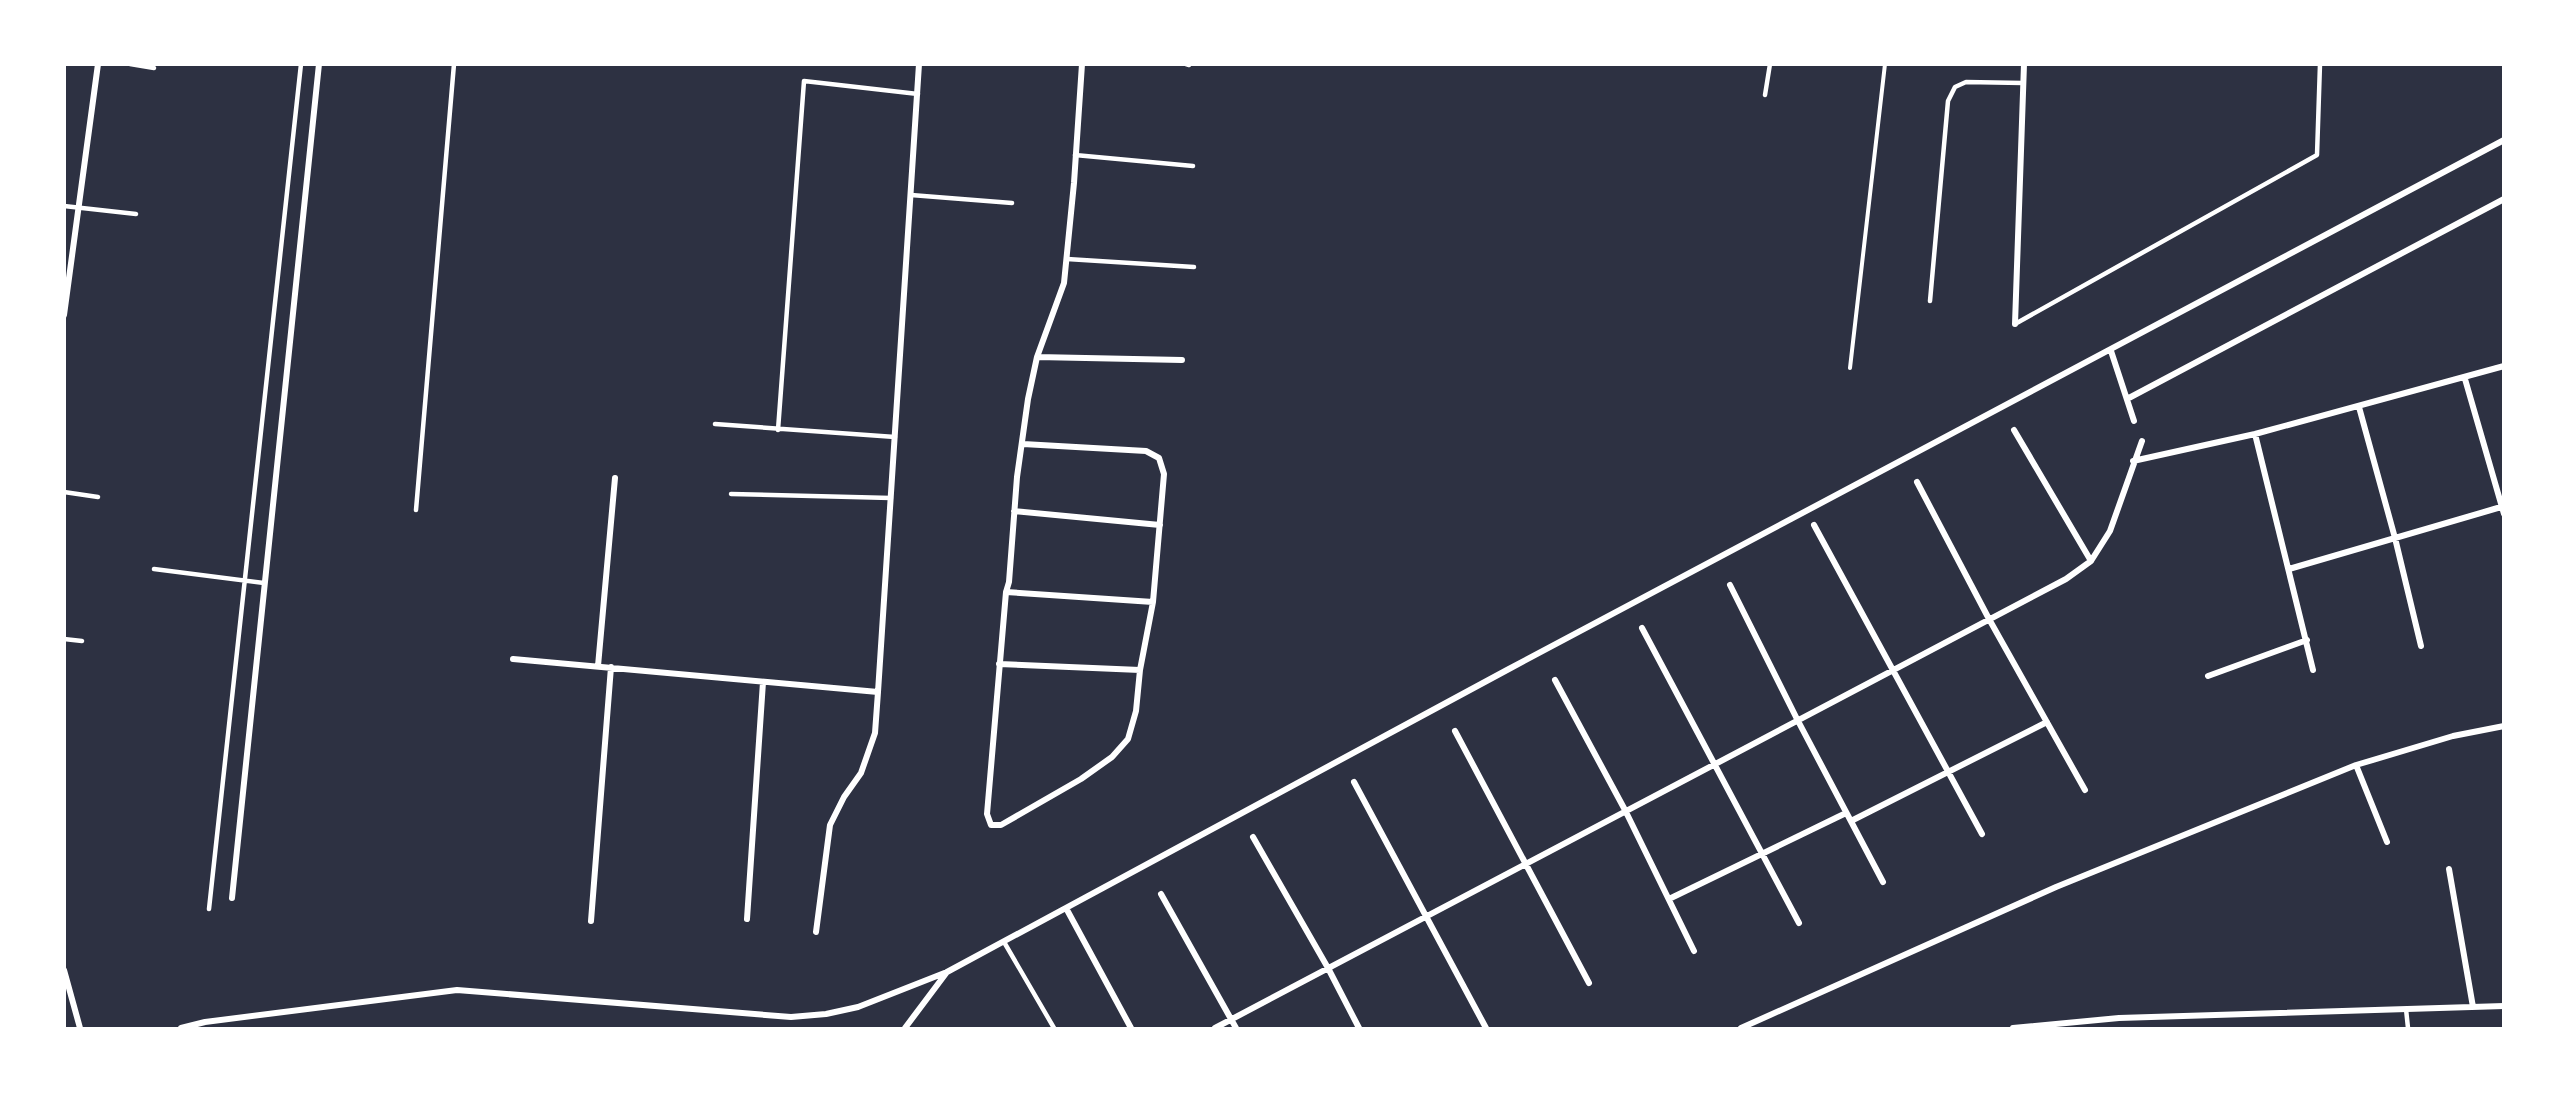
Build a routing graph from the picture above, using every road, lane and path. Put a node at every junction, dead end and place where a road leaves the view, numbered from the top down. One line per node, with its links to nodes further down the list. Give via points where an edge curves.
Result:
1 (98, 64): 23 (street)
2 (130, 64): 12 (lane)
3 (301, 64): 63 (lane)
4 (319, 64): 64 (street)
5 (454, 64): 54 (lane)
6 (919, 64): 14 (street)
7 (1082, 64): 17 (street)
8 (1770, 64): 15 (lane)
9 (1885, 64): 34 (path)
10 (2024, 64): 13 (street)
11 (2320, 64): 29 (lane, via 2317,155)
12 (154, 68)
13 (2023, 83): 27 (lane, via 1966,82 1955,87 1948,101); 29 (street)
14 (918, 94): 19 (street); 40 (lane, via 804,81)
15 (1765, 94)
16 (2504, 140): 30 (street)
17 (1075, 155): 18 (lane); 25 (street)
18 (1193, 166)
19 (911, 195): 21 (lane); 43 (street)
20 (2504, 199): 36 (street)
21 (1012, 203)
22 (64, 206): 23 (lane)
23 (79, 207): 24 (lane); 28 (street)
24 (136, 214)
25 (1067, 259): 26 (lane); 31 (street, via 1064,283)
26 (1194, 267)
27 (1930, 301)
28 (64, 315)
29 (2015, 324)
30 (2110, 351): 36 (street); 107 (street)
31 (1037, 357): 32 (street); 45 (street)
32 (1182, 360)
33 (2504, 366): 35 (street)
34 (1850, 368)
35 (2465, 379): 37 (street); 53 (street)
36 (2127, 399): 38 (street)
37 (2359, 407): 42 (street); 59 (street)
38 (2134, 421)
39 (716, 424): 40 (lane)
40 (778, 430): 43 (lane)
41 (2014, 430): 60 (street)
42 (2255, 434): 46 (street); 62 (street)
43 (895, 437): 52 (street)
44 (2142, 441): 46 (street)
45 (1023, 444): 55 (street); 57 (street, via 1146,451 1159,458 1164,474)
46 (2133, 461): 60 (street, via 2110,531)
47 (615, 478): 76 (street)
48 (1917, 482): 68 (street)
49 (64, 492): 51 (lane)
50 (731, 494): 52 (lane)
51 (98, 496)
52 (891, 498): 84 (street)
53 (2501, 507): 56 (street); 59 (street)
54 (416, 510)
55 (1014, 511): 57 (street); 66 (street)
56 (2504, 514)
57 (1160, 525): 67 (street)
58 (1814, 525): 78 (street)
59 (2395, 538): 62 (street); 73 (street)
60 (2091, 561): 68 (street, via 2066,579)
61 (154, 569): 63 (lane)
62 (2289, 569): 71 (street)
63 (245, 580): 64 (lane); 108 (lane)
64 (264, 582): 105 (street)
65 (1730, 585): 85 (street)
66 (1006, 592): 67 (street); 75 (street)
67 (1153, 602): 79 (street)
68 (1989, 619): 78 (street); 86 (street)
69 (1642, 628): 89 (street)
70 (64, 639): 72 (lane)
71 (2307, 640): 80 (street); 81 (street)
72 (82, 641)
73 (2421, 646)
74 (513, 658): 76 (street)
75 (999, 664): 79 (street); 79 (street, via 987,814 991,825 1001,825 1112,757 1128,739 1136,711)
76 (598, 666): 77 (street)
77 (611, 668): 83 (street); 111 (street)
78 (1893, 669): 85 (street); 91 (street)
79 (1140, 670)
80 (2313, 670)
81 (2208, 676)
82 (1555, 680): 94 (street)
83 (763, 681): 84 (street); 110 (street)
84 (878, 692): 113 (street, via 875,733 861,773 831,825)
85 (1797, 719): 89 (street); 95 (street)
86 (2047, 722): 91 (street); 93 (street)
87 (2504, 726): 90 (street, via 2453,736)
88 (1455, 731): 101 (street)
89 (1713, 763): 94 (street); 100 (street)
90 (2356, 765): 99 (street); 133 (street, via 2056,887)
91 (1949, 773): 96 (street); 97 (street)
92 (1353, 782): 109 (street)
93 (2085, 790)
94 (1625, 810): 101 (street); 106 (street)
95 (1846, 813): 96 (street); 100 (street)
96 (1851, 821): 103 (street)
97 (1982, 834)
98 (1253, 837): 116 (street)
99 (2387, 842)
100 (1763, 854): 106 (street); 112 (street)
101 (1524, 864): 109 (street); 119 (street)
102 (2449, 869): 121 (street)
103 (1883, 882)
104 (1161, 894): 123 (street)
105 (232, 898)
106 (1668, 899): 115 (street)
107 (1066, 908): 114 (street); 128 (street)
108 (209, 909)
109 (1426, 916): 116 (street); 132 (street)
110 (747, 919)
111 (591, 921)
112 (1798, 923)
113 (816, 932)
114 (1004, 942): 118 (street); 127 (lane)
115 (1694, 951)
116 (1328, 968): 123 (street); 131 (street)
117 (64, 970): 124 (street)
118 (947, 972): 125 (street, via 858,1007 791,1017 457,990 205,1022); 126 (street)
119 (1589, 983)
120 (2504, 1006): 121 (street)
121 (2473, 1007): 122 (street)
122 (2406, 1009): 134 (street, via 2120,1018); 135 (lane)
123 (1232, 1020): 129 (street); 130 (street)
124 (80, 1029)
125 (181, 1029)
126 (905, 1029)
127 (1054, 1029)
128 (1131, 1029)
129 (1215, 1029)
130 (1236, 1029)
131 (1359, 1029)
132 (1486, 1029)
133 (1741, 1029)
134 (2013, 1029)
135 (2408, 1029)

